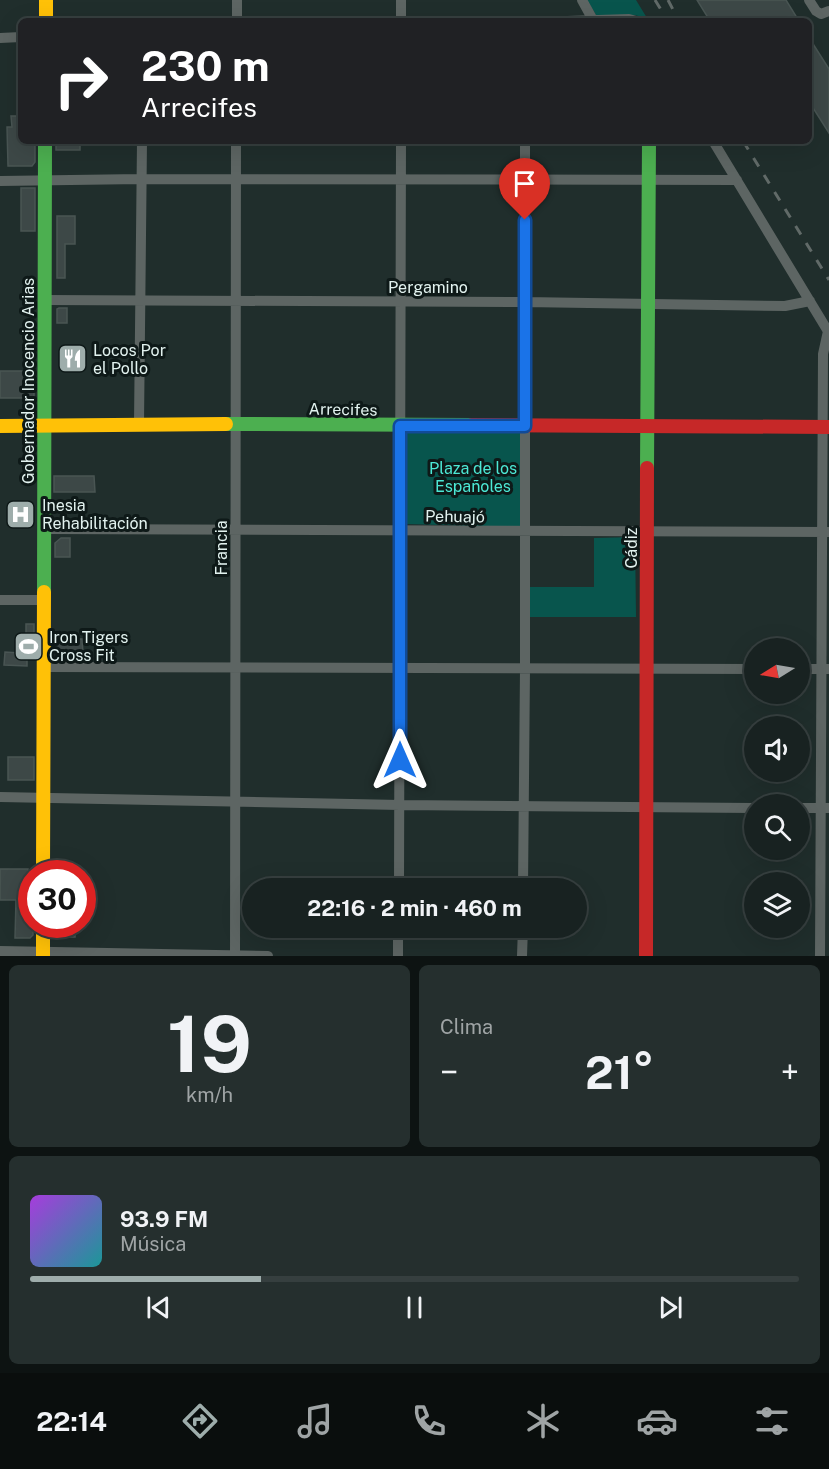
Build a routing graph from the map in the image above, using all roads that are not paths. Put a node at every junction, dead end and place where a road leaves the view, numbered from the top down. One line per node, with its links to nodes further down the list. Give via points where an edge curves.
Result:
1 (46, 0): 7 (street)
2 (237, 0): 8 (street)
3 (401, 0): 9 (street)
4 (582, 0): 10 (street)
5 (809, 0): 6 (street, via 816,11)
6 (825, 13)
7 (46, 18)
8 (237, 18)
9 (401, 18)
10 (592, 18)
11 (0, 38): 12 (street)
12 (18, 38)
13 (45, 144): 27 (street, Gobernador Inocencio Arias)
14 (142, 144): 20 (street)
15 (236, 144): 21 (street, Francia)
16 (401, 144): 22 (street)
17 (525, 144): 23 (street)
18 (649, 144): 24 (street, Cádiz)
19 (715, 144): 25 (street)
20 (141, 179): 21 (street); 27 (street); 29 (street)
21 (236, 179): 22 (street); 30 (street, Francia)
22 (400, 180): 23 (street); 32 (street)
23 (525, 180): 24 (street); 33 (street)
24 (648, 180): 25 (street); 34 (street, Cádiz)
25 (737, 180): 31 (street)
26 (0, 181): 27 (street)
27 (45, 181): 28 (street, Gobernador Inocencio Arias)
28 (45, 300): 29 (street, Pergamino); 36 (street, Gobernador Inocencio Arias)
29 (140, 301): 30 (street, Pergamino); 37 (street)
30 (236, 301): 32 (street, Pergamino); 38 (street, Francia)
31 (810, 301): 34 (street, Pergamino, via 785,306); 35 (street)
32 (401, 302): 33 (street, Pergamino); 41 (street)
33 (525, 302): 34 (street, Pergamino); 42 (street)
34 (646, 304): 39 (street, Cádiz)
35 (828, 332): 43 (street, via 822,354)
36 (45, 424): 37 (street, Arrecifes); 40 (street, Arrecifes); 44 (street, Gobernador Inocencio Arias)
37 (139, 424): 38 (street, Arrecifes)
38 (236, 424): 41 (street, Arrecifes); 46 (street, Francia)
39 (646, 425): 42 (street, Arrecifes); 43 (street, Arrecifes); 48 (street, Cádiz)
40 (0, 426)
41 (400, 426): 42 (street, Arrecifes); 45 (street)
42 (525, 426): 47 (street)
43 (826, 427): 49 (street)
44 (45, 529): 46 (street, Pehuajó); 51 (street, Gobernador Inocencio Arias)
45 (399, 530): 46 (street, Pehuajó); 47 (street, Pehuajó); 54 (street)
46 (237, 531): 53 (street, Francia)
47 (524, 532): 48 (street, Pehuajó); 55 (street)
48 (648, 532): 49 (street, Pehuajó); 56 (street, Cádiz)
49 (825, 532): 59 (street)
50 (0, 600): 51 (street)
51 (43, 600): 52 (street, Gobernador Inocencio Arias)
52 (44, 667): 53 (street); 60 (street, Gobernador Inocencio Arias)
53 (236, 667): 54 (street); 62 (street, Francia)
54 (400, 669): 55 (street); 63 (street)
55 (525, 669): 56 (street); 64 (street)
56 (647, 669): 57 (street); 65 (street, Cádiz)
57 (744, 669)
58 (810, 669): 59 (street)
59 (826, 669): 68 (street)
60 (44, 796): 61 (street); 62 (street); 69 (street, Gobernador Inocencio Arias)
61 (0, 797)
62 (236, 802): 63 (street); 77 (street, Francia)
63 (400, 805): 64 (street); 70 (street)
64 (523, 806): 65 (street); 71 (street)
65 (647, 807): 66 (street); 81 (street, Cádiz)
66 (744, 808)
67 (810, 808): 68 (street)
68 (826, 808): 82 (street)
69 (43, 860)
70 (399, 878)
71 (523, 878)
72 (43, 938): 76 (street)
73 (399, 938): 79 (street)
74 (523, 938): 80 (street)
75 (0, 951): 76 (street)
76 (43, 954): 77 (street)
77 (235, 956): 78 (street)
78 (268, 956)
79 (398, 956)
80 (522, 956)
81 (646, 956)
82 (820, 956)

